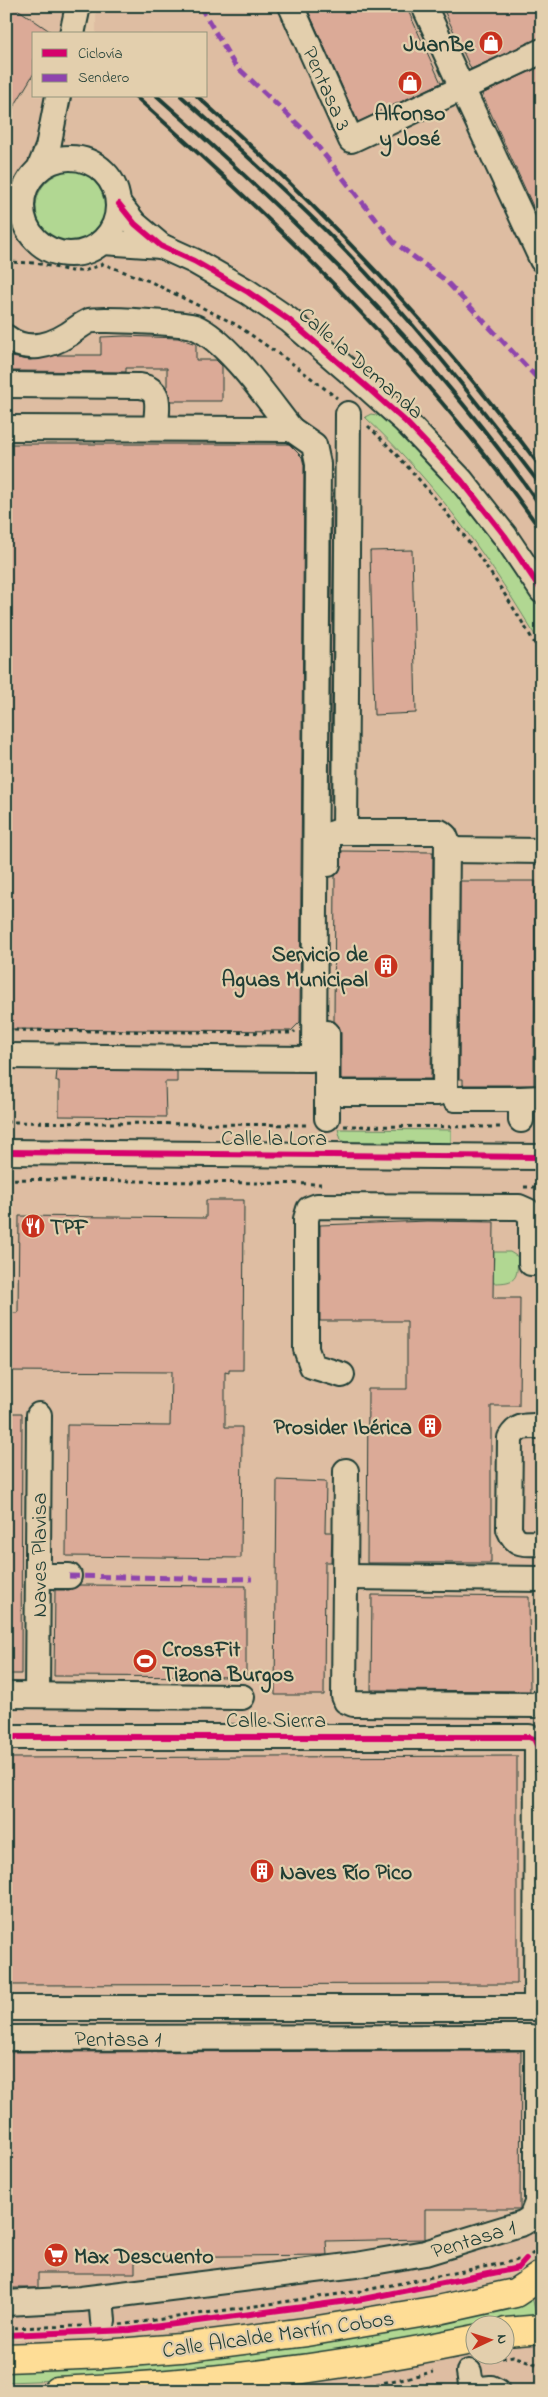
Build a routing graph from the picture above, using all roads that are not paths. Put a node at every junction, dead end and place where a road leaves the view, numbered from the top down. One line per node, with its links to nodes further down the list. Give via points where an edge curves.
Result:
1 (78, 6): 4 (street)
2 (291, 6): 6 (street, Pentasa 3, via 351,140)
3 (424, 6): 6 (street)
4 (72, 32)
5 (542, 51): 6 (street, Pentasa 3)
6 (462, 88): 15 (street)
7 (57, 103): 8 (street, via 67,137); 9 (street, via 48,147)
8 (80, 158): 9 (street, via 58,158); 11 (street, via 100,167 110,177)
9 (40, 167): 10 (street)
10 (14, 201): 12 (street, via 24,220)
11 (119, 204): 13 (street, via 118,218); 14 (street, Calle la Demanda, via 135,224)
12 (18, 232): 13 (street, via 58,253 82,253)
13 (104, 242): 14 (street, Calle la Demanda)
14 (161, 246): 22 (street, Calle la Demanda, via 248,292 288,320 405,421 461,480 505,536)
15 (542, 260)
16 (6, 337): 21 (street, via 27,347 60,340 89,321 194,326 214,340)
17 (6, 385): 20 (street, via 150,387 156,397)
18 (352, 413): 23 (street)
19 (6, 428): 20 (street)
20 (156, 428): 21 (street)
21 (291, 429): 26 (street, via 314,444 318,464 314,1051 311,1059)
22 (542, 592)
23 (345, 831): 24 (street, via 440,832 445,836); 27 (street, via 331,834 328,841)
24 (447, 850): 25 (street); 27 (street, via 445,1088 438,1093)
25 (542, 851)
26 (6, 1056)
27 (326, 1093): 30 (street)
28 (455, 1099): 29 (street)
29 (524, 1111)
30 (327, 1123)
31 (6, 1152): 32 (street, Calle la Lora)
32 (542, 1156)
33 (542, 1263): 34 (street, via 531,1263 531,1219 528,1211 518,1208 317,1206 309,1209 306,1219 306,1349 312,1366)
34 (342, 1375)
35 (39, 1416): 39 (street, Naves Plavisa)
36 (542, 1426): 38 (street, via 522,1426 510,1438 509,1529 512,1537 520,1543)
37 (346, 1471): 41 (street)
38 (542, 1543)
39 (38, 1576): 40 (street); 44 (street, Naves Plavisa)
40 (69, 1576)
41 (345, 1577): 42 (street); 46 (street, via 346,1702 536,1705)
42 (542, 1579)
43 (6, 1695): 44 (street)
44 (37, 1695): 45 (street)
45 (242, 1697)
46 (542, 1701)
47 (6, 1737): 48 (street, Calle Sierra, via 529,1737)
48 (539, 1745): 50 (street)
49 (6, 2008): 50 (street)
50 (539, 2008)
51 (6, 2038): 52 (street, Pentasa 1, via 530,2037)
52 (540, 2043): 54 (street, Pentasa 1, via 537,2204 531,2218 523,2223 358,2275)
53 (534, 2267): 59 (main road, Calle Alcalde Martín Cobos, via 515,2293 438,2310 306,2332 180,2348)
54 (101, 2297): 55 (street, Pentasa 1); 56 (street)
55 (6, 2302)
56 (101, 2327)
57 (542, 2329): 58 (main road)
58 (516, 2331)
59 (6, 2358)
60 (473, 2371): 61 (main road, Calle Alcalde Martín Cobos, via 290,2371 169,2384); 62 (street)
61 (58, 2391)
62 (497, 2391)

